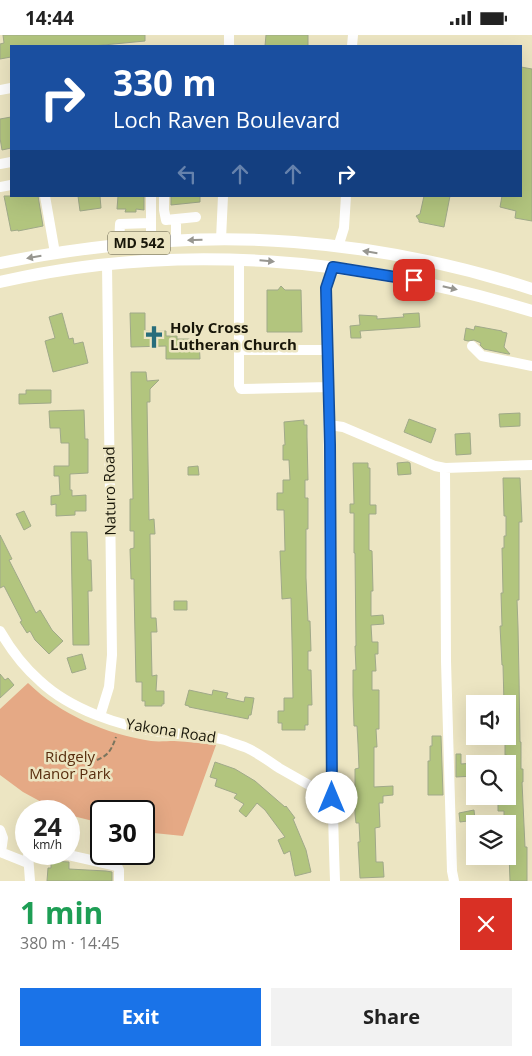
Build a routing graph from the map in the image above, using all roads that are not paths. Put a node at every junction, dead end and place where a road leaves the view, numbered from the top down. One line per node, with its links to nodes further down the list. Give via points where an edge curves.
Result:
1 (45, 197): 14 (street)
2 (151, 197): 8 (street)
3 (164, 197): 7 (street, via 166,220)
4 (223, 197): 9 (street)
5 (346, 197): 13 (street, via 344,228)
6 (196, 217): 7 (street)
7 (176, 219): 10 (street)
8 (151, 223): 11 (street); 12 (street, via 120,224)
9 (222, 239): 10 (main road, MD 542, one-way to 10); 13 (main road, MD 542)
10 (176, 240): 11 (main road, MD 542)
11 (151, 242): 12 (main road, MD 542)
12 (119, 245): 14 (main road, MD 542)
13 (338, 247): 18 (main road); 20 (main road, MD 542, one-way to 13, via 452,267)
14 (55, 253): 16 (main road, MD 542, one-way to 16)
15 (239, 259): 17 (main road, MD 542); 18 (main road, MD 542, one-way to 18); 23 (street)
16 (0, 263)
17 (107, 264): 19 (main road, MD 542); 31 (street, Naturo Road, via 112,655 109,687)
18 (333, 267): 21 (main road, MD 542, one-way to 21, via 432,284); 24 (street, via 326,288)
19 (0, 282)
20 (532, 289)
21 (532, 311)
22 (472, 346): 25 (street, via 482,356)
23 (239, 350): 24 (street); 26 (street, via 241,389)
24 (328, 350): 26 (street)
25 (532, 366)
26 (329, 387): 27 (street)
27 (329, 425): 29 (street, via 344,427); 32 (street)
28 (532, 465): 29 (street)
29 (445, 468): 41 (street, via 446,661)
30 (0, 631): 31 (street, Yakona Road, via 41,683 73,704)
31 (100, 716): 32 (street, Yakona Road, via 138,728 207,736 247,748)
32 (332, 798): 40 (street)
33 (0, 830): 34 (street, via 3,838)
34 (1, 852): 35 (street)
35 (15, 855)
36 (80, 858): 39 (street, via 117,867)
37 (29, 865): 38 (street)
38 (30, 881)
39 (119, 881)
40 (335, 881)
41 (454, 881)

